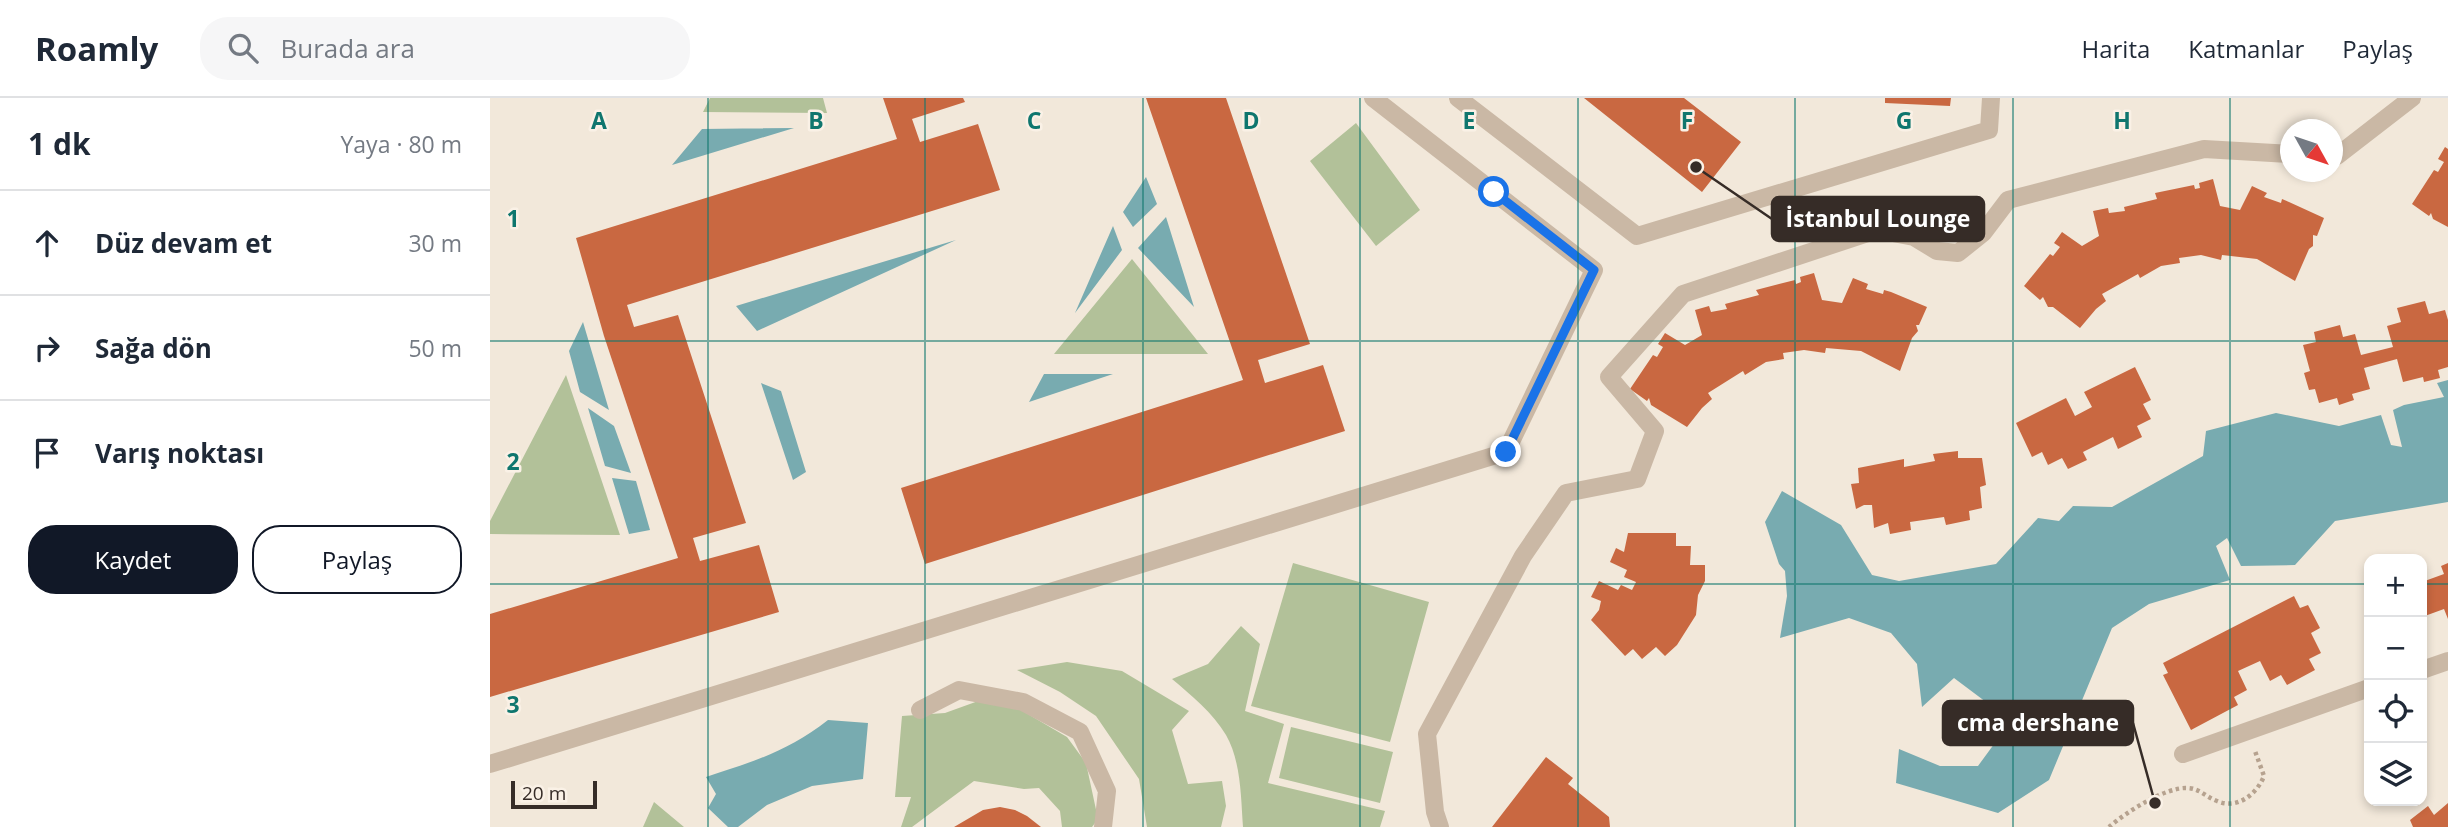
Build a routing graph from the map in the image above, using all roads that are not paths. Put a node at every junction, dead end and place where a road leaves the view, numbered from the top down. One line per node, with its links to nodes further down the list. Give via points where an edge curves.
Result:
1 (1373, 98): 12 (lane, via 1594,270 1506,452)
2 (1458, 98): 3 (lane, via 1637,236 1989,130)
3 (1991, 98)
4 (2412, 98): 5 (lane)
5 (2343, 151)
6 (2280, 153): 14 (lane, via 2204,149 2008,200 1983,233 1958,253 1937,251 1914,237 1877,230 1684,294 1609,377 1655,431 1637,479 1566,493 1523,556 1427,734)
7 (2448, 661): 8 (lane)
8 (2427, 668)
9 (2364, 690): 11 (lane)
10 (920, 710): 13 (lane, via 959,690 1023,702 1080,732 1107,790)
11 (2183, 754)
12 (490, 764)
13 (1103, 827)
14 (1440, 827)

